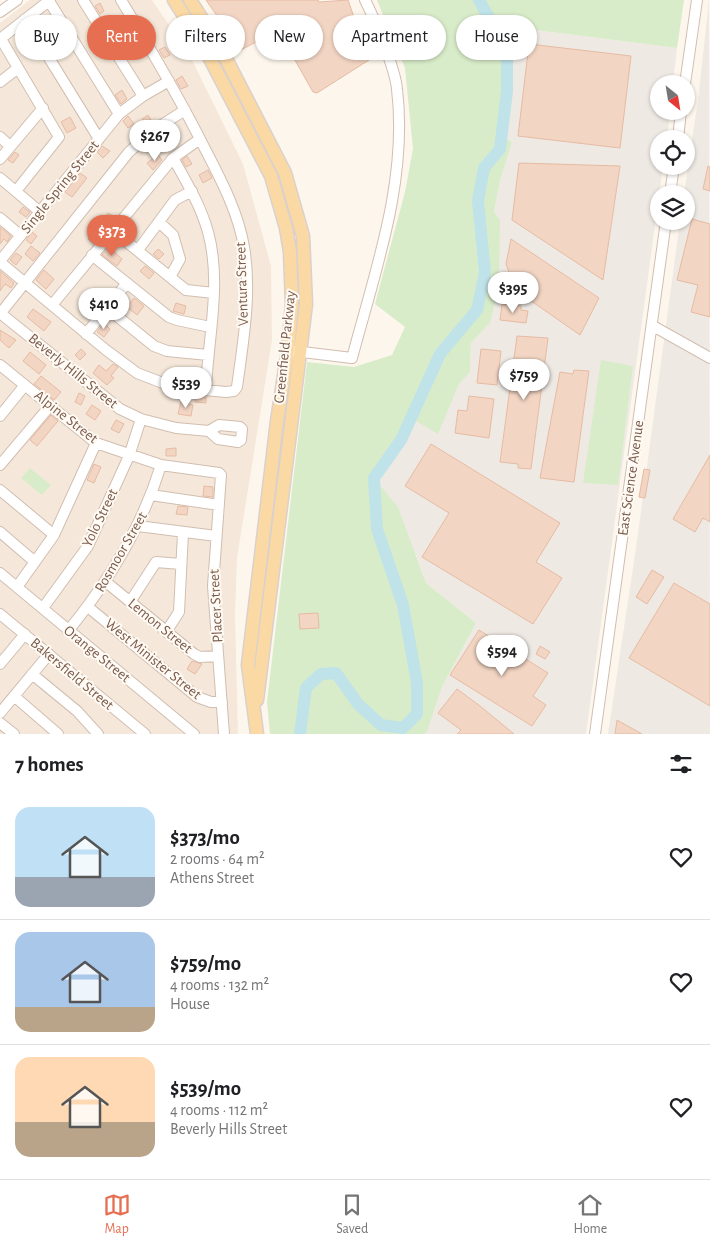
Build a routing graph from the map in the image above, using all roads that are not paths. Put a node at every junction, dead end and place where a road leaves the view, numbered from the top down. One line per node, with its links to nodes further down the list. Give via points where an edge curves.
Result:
1 (17, 0): 9 (street)
2 (49, 0): 10 (street); 21 (street)
3 (84, 0): 18 (street)
4 (121, 0): 16 (street, Ventura Street)
5 (174, 0): 50 (main road, Greenfield Parkway, via 205,49 271,176 290,252 292,304)
6 (190, 0): 51 (main road, Greenfield Parkway, via 220,47 286,173 303,236 306,265 306,304)
7 (365, 0): 51 (street, via 374,17 397,88 399,159 388,223 352,358)
8 (697, 0): 15 (street)
9 (0, 12)
10 (30, 15)
11 (15, 27): 12 (street)
12 (0, 39): 14 (street)
13 (50, 60): 23 (street)
14 (18, 68): 17 (street); 19 (street)
15 (686, 75)
16 (170, 81): 18 (street, Single Spring Street); 20 (street, Ventura Street)
17 (0, 82)
18 (143, 96): 21 (street, Single Spring Street)
19 (43, 108): 25 (street); 29 (street, via 58,133 58,140)
20 (185, 110): 24 (street, Ventura Street); 42 (street, via 154,130 129,152)
21 (119, 114): 23 (street, Single Spring Street)
22 (0, 137): 25 (street)
23 (99, 139): 31 (street, Single Spring Street)
24 (200, 139): 26 (street); 56 (street, Ventura Street, via 236,214 244,248 246,319 237,387 226,392)
25 (10, 146): 27 (street)
26 (173, 158): 30 (street); 34 (street)
27 (0, 159)
28 (0, 178): 29 (street)
29 (16, 191): 31 (street)
30 (192, 191): 33 (street, via 175,200); 43 (street, via 208,232 214,266)
31 (39, 211): 36 (street, Single Spring Street)
32 (0, 218): 36 (street)
33 (160, 223): 37 (street); 40 (street, via 173,235 180,260)
34 (112, 230): 37 (street); 38 (street)
35 (665, 230): 47 (street, East Science Avenue)
36 (20, 235): 39 (street, Single Spring Street)
37 (138, 250): 40 (street)
38 (92, 255): 41 (street); 44 (street)
39 (0, 261): 42 (street)
40 (170, 276): 43 (street, via 186,290)
41 (127, 283): 45 (street); 48 (street, via 170,317)
42 (25, 284): 44 (street); 46 (street)
43 (214, 294): 48 (street)
44 (52, 305): 49 (street)
45 (107, 308): 49 (street); 52 (street, via 154,346 168,351)
46 (0, 313): 59 (street, Beverly Hills Street, via 120,410)
47 (653, 326): 53 (street); 102 (street, East Science Avenue)
48 (210, 327): 52 (street)
49 (86, 334): 56 (street, via 137,373 173,387)
50 (288, 350): 51 (street); 93 (main road, Greenfield Parkway, via 248,665)
51 (300, 352): 93 (main road, Greenfield Parkway)
52 (208, 355): 56 (street)
53 (710, 358)
54 (0, 365): 55 (street, Alpine Street)
55 (24, 385): 57 (street, Alpine Street); 58 (street)
56 (206, 389)
57 (50, 406): 61 (street, Alpine Street); 63 (street)
58 (0, 416)
59 (142, 419): 60 (street, Beverly Hills Street, via 176,428); 62 (street, Yolo Street)
60 (210, 431)
61 (96, 443): 62 (street, Alpine Street); 72 (street)
62 (130, 456): 64 (street, Alpine Street); 81 (street, Yolo Street, via 88,546)
63 (0, 465)
64 (161, 465): 65 (street, Alpine Street, via 219,473); 67 (street, Rosmoor Street)
65 (223, 479): 68 (street, Placer Street)
66 (0, 490): 72 (street)
67 (151, 495): 68 (street); 69 (street, Rosmoor Street)
68 (220, 505): 73 (street, Placer Street)
69 (138, 526): 71 (street); 77 (street, Rosmoor Street)
70 (0, 532): 74 (street)
71 (183, 533): 73 (street); 75 (street)
72 (54, 535): 74 (street)
73 (216, 536): 87 (street, Placer Street, via 213,586)
74 (35, 562): 78 (street)
75 (181, 564): 79 (street, via 156,562); 84 (street, via 179,612)
76 (0, 574): 78 (street, Orange Street)
77 (106, 582): 79 (street, Lemon Street); 80 (street, Rosmoor Street)
78 (17, 587): 81 (street, Orange Street)
79 (130, 602): 84 (street, Lemon Street)
80 (88, 607): 83 (street, Rosmoor Street); 91 (street, West Minister Street, via 197,697)
81 (43, 608): 83 (street, Orange Street)
82 (0, 614): 85 (street, Bakersfield Street)
83 (68, 631): 99 (street, Orange Street)
84 (166, 632): 87 (street, Lemon Street, via 200,657)
85 (25, 634): 86 (street, Bakersfield Street); 88 (street)
86 (49, 654): 89 (street); 98 (street, Bakersfield Street)
87 (218, 656): 91 (street, Placer Street)
88 (0, 664)
89 (32, 674): 90 (street); 97 (street, via 77,711)
90 (14, 696): 92 (street); 96 (street)
91 (222, 702): 100 (street, Placer Street)
92 (0, 714)
93 (254, 720): 101 (main road, Greenfield Parkway)
94 (0, 722): 95 (street)
95 (14, 734)
96 (58, 734)
97 (98, 734)
98 (145, 734)
99 (194, 734)
100 (224, 734)
101 (257, 734)
102 (596, 734)

